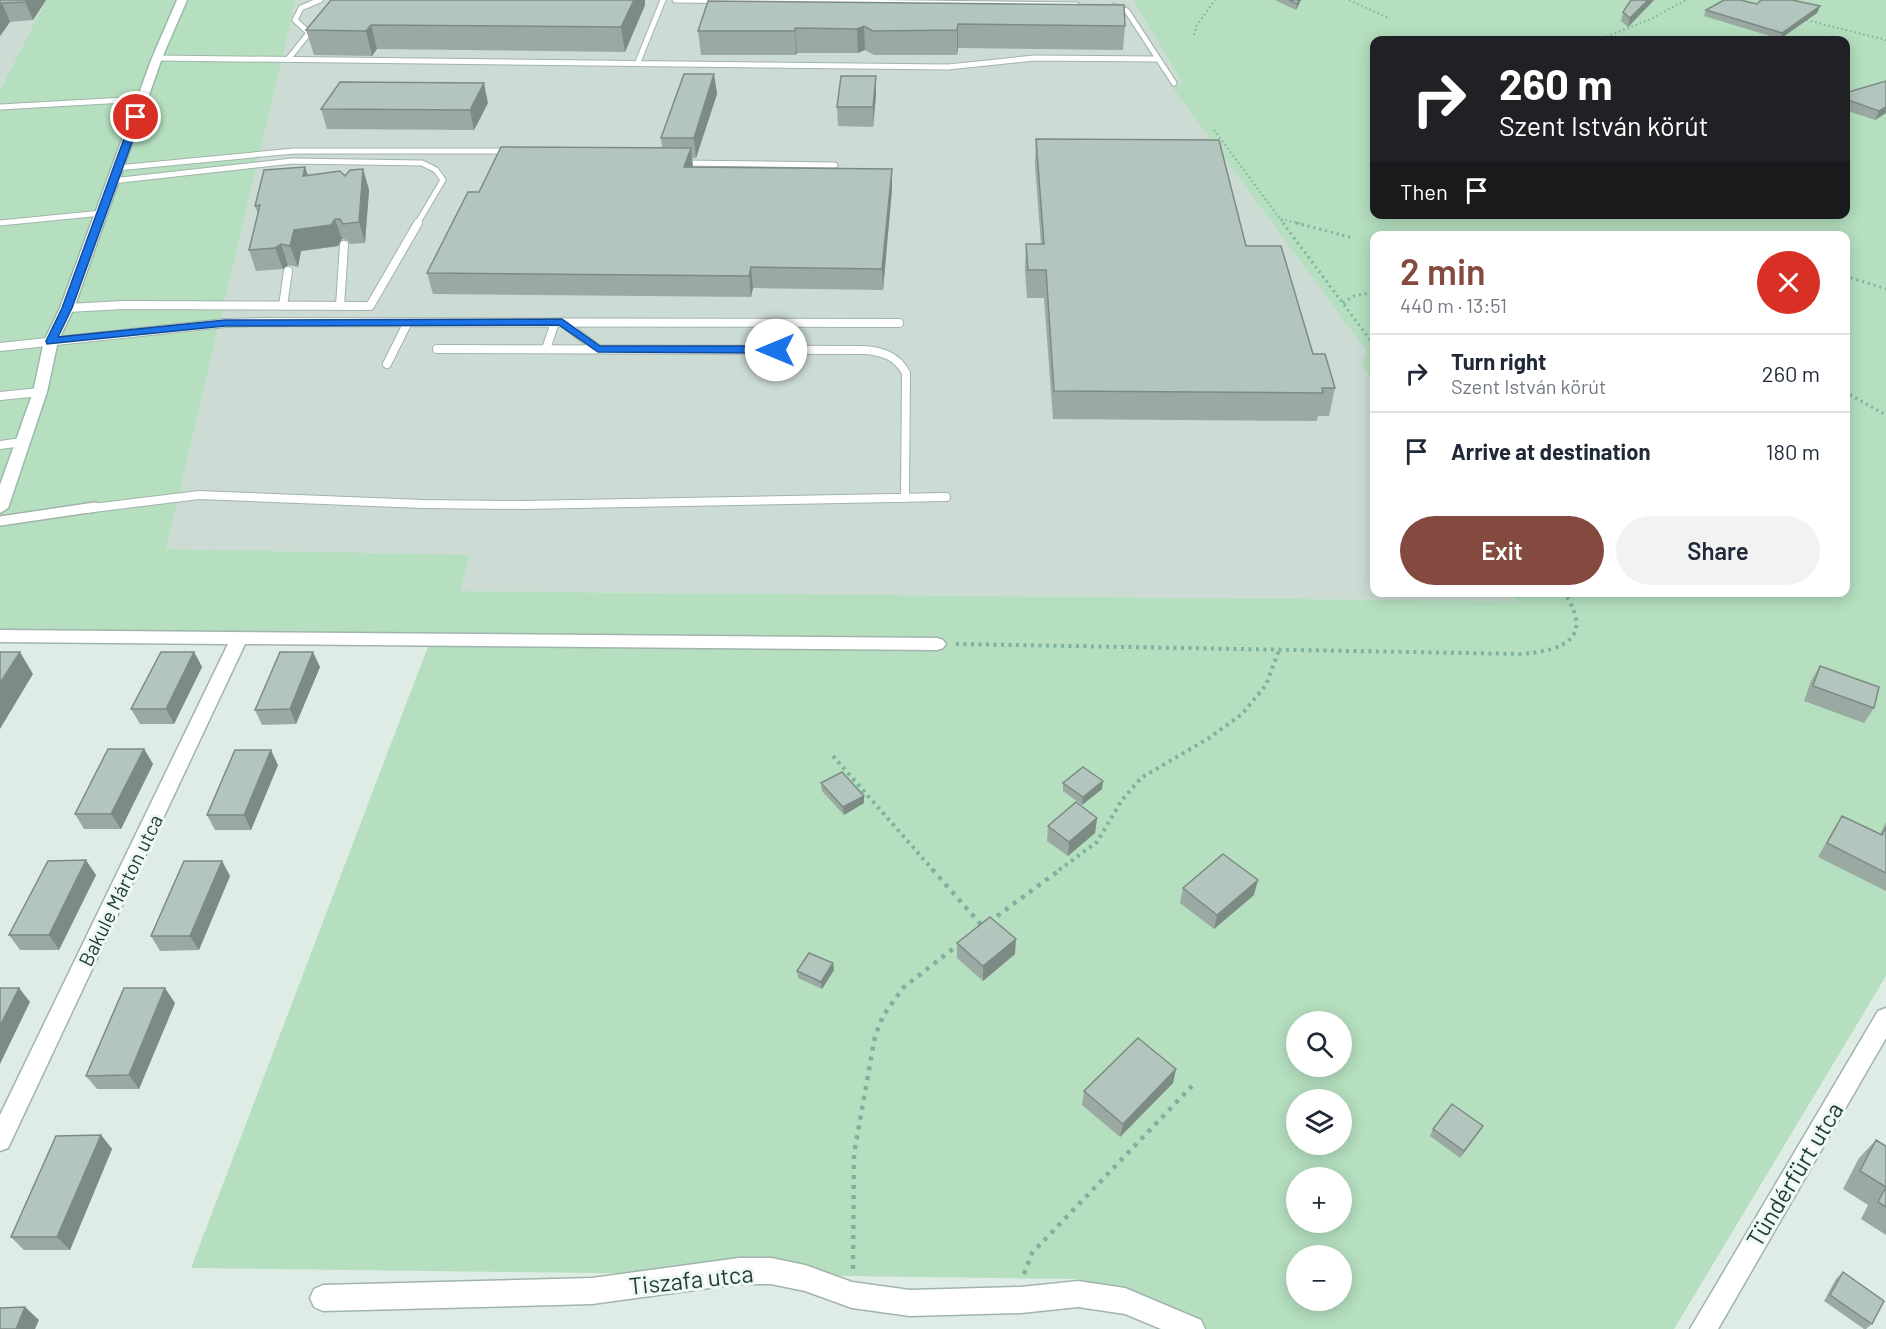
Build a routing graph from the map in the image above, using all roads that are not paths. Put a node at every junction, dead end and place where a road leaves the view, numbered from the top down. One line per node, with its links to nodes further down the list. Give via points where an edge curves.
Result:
1 (182, 0): 7 (street)
2 (320, 0): 8 (lane, via 301,8 297,14 298,25 309,33)
3 (663, 0): 10 (lane)
4 (675, 0): 5 (lane)
5 (1090, 5)
6 (1102, 5): 9 (lane, via 1127,11)
7 (158, 58): 8 (lane); 12 (street)
8 (289, 58): 10 (lane)
9 (1156, 59): 10 (lane, via 1034,58 948,67); 11 (lane)
10 (638, 62)
11 (1174, 83)
12 (143, 99): 13 (lane); 19 (street)
13 (0, 107)
14 (521, 152): 19 (lane, via 294,151)
15 (355, 162): 18 (lane); 19 (lane, via 292,161); 25 (lane, via 423,163 436,170 443,180 370,306)
16 (671, 162): 17 (lane)
17 (835, 165)
18 (353, 171)
19 (115, 174): 20 (street)
20 (102, 213): 21 (lane); 26 (street)
21 (0, 223)
22 (344, 245): 25 (lane)
23 (288, 271): 24 (lane)
24 (283, 306): 25 (lane); 26 (lane, via 123,304)
25 (340, 306)
26 (67, 308): 30 (street)
27 (408, 322): 28 (lane); 30 (lane, via 225,323); 35 (lane)
28 (558, 322): 29 (lane); 33 (lane); 34 (lane)
29 (899, 323)
30 (51, 341): 31 (lane); 36 (street)
31 (0, 347)
32 (437, 349): 33 (lane)
33 (546, 349): 34 (lane)
34 (598, 349): 41 (lane, via 864,350 892,356 906,373)
35 (387, 364)
36 (40, 392): 37 (lane); 38 (street)
37 (0, 396)
38 (22, 442): 39 (lane); 42 (street)
39 (0, 445)
40 (946, 497): 41 (lane)
41 (905, 498): 43 (lane, via 522,505 199,495)
42 (0, 508)
43 (0, 521)
44 (0, 636): 45 (street)
45 (239, 639): 46 (street); 48 (street, Bakule Márton utca)
46 (937, 644)
47 (1886, 1018): 51 (street, Tündérfürt utca)
48 (0, 1140)
49 (323, 1298): 50 (street, Tiszafa utca, via 592,1291 739,1271 771,1271 852,1295 909,1303 1078,1294 1125,1301)
50 (1192, 1329)
51 (1703, 1329)

